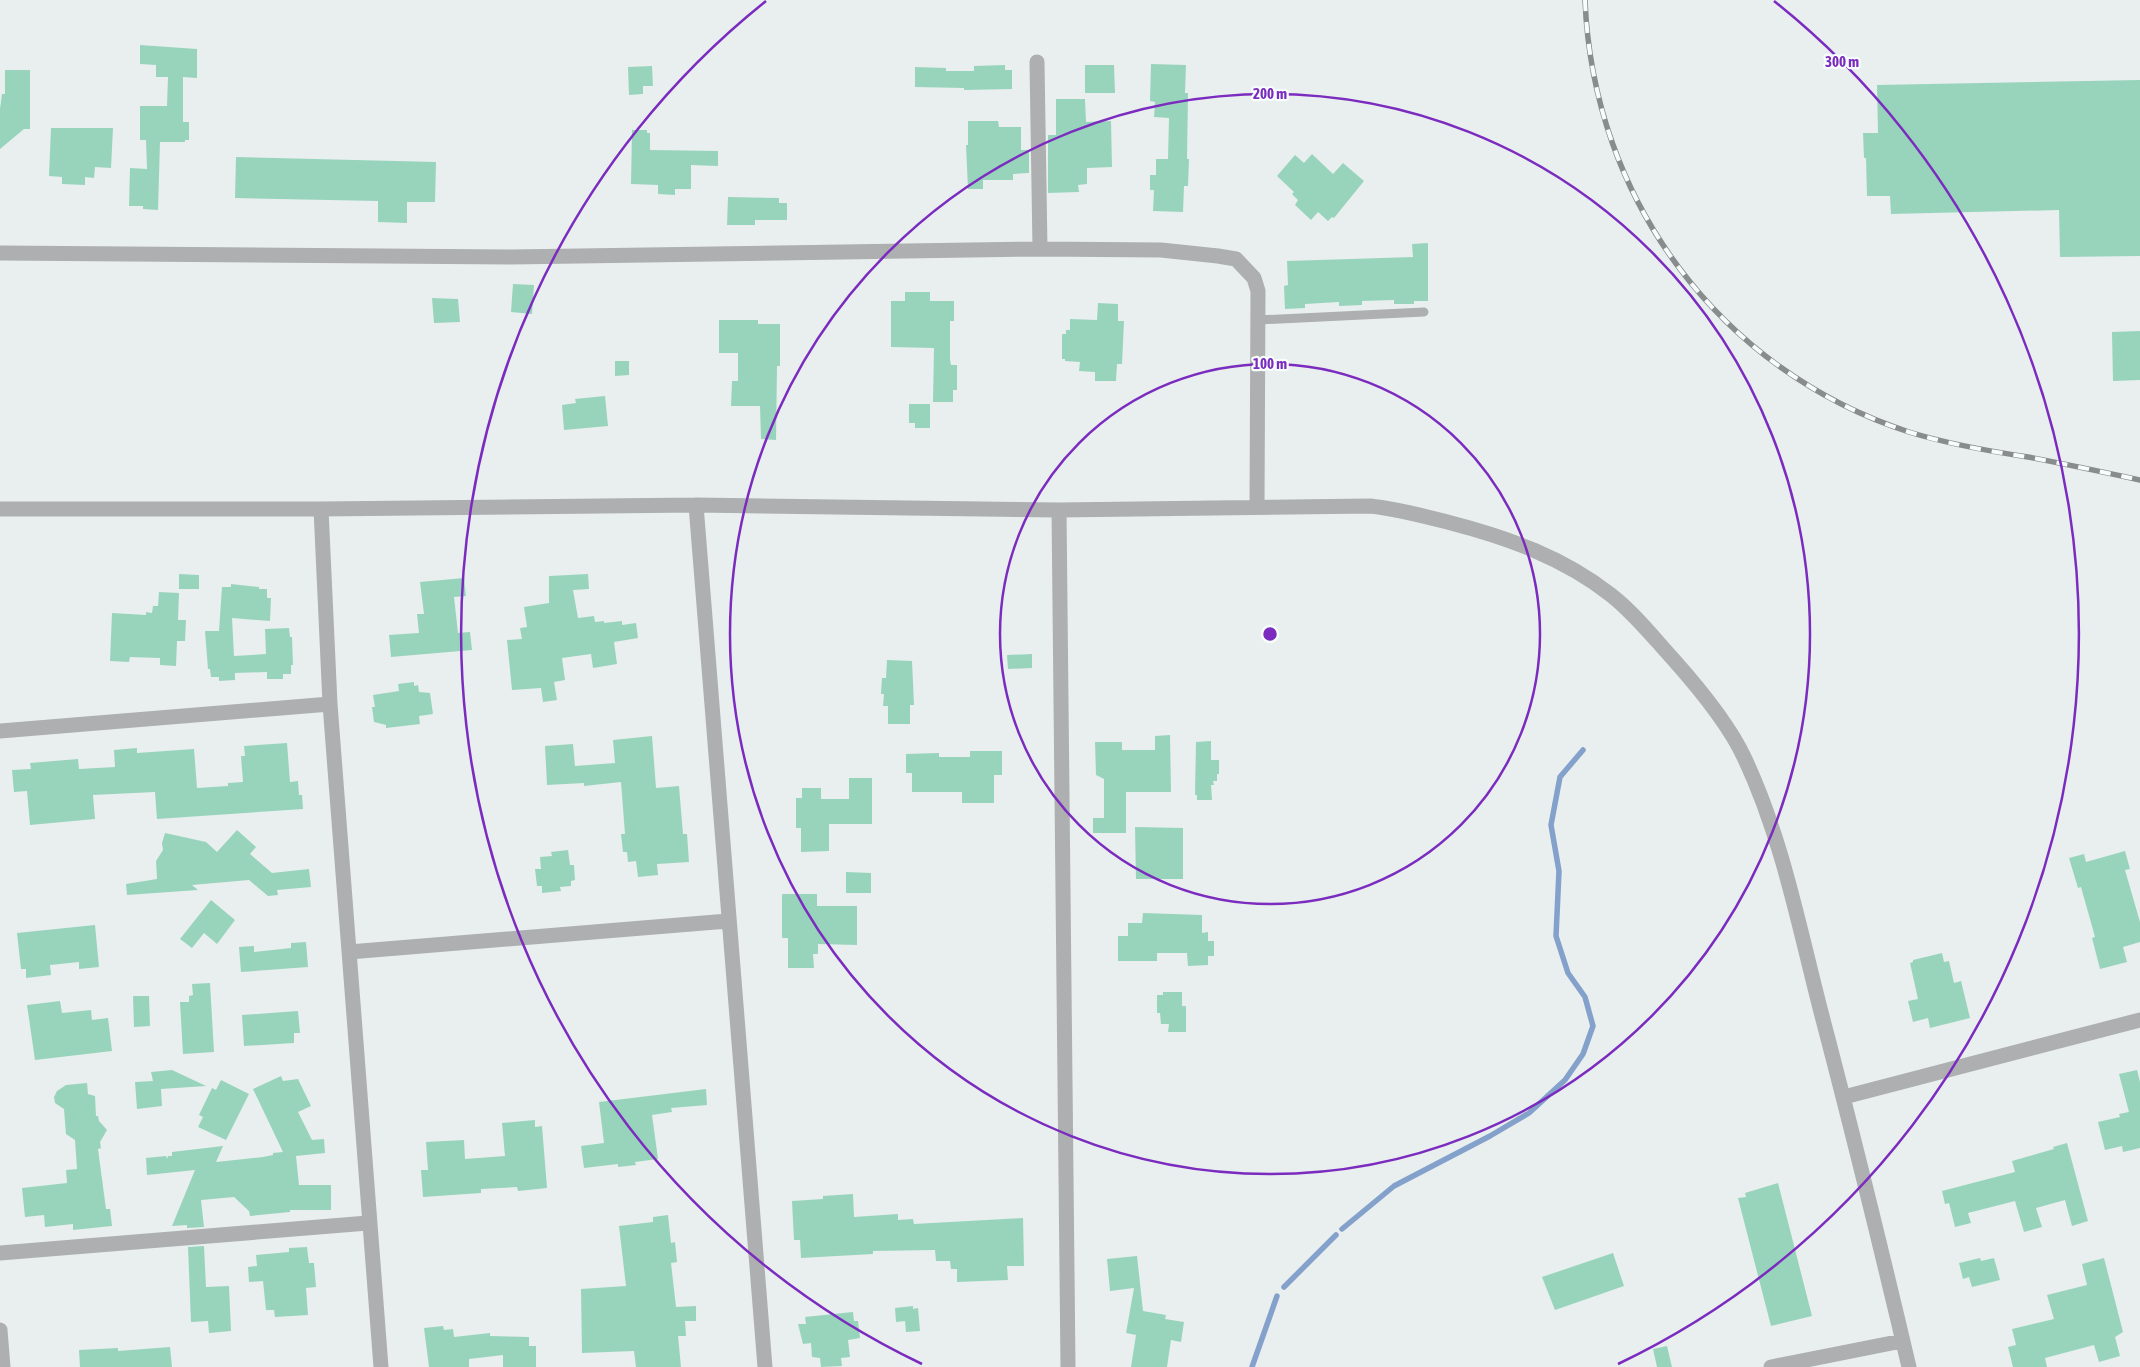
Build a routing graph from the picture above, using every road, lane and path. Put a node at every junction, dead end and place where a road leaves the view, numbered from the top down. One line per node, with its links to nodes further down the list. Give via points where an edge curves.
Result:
1 (1037, 62): 2 (street)
2 (1040, 249): 3 (street, via 511,257); 5 (street, via 1161,250 1236,259 1254,278 1258,291)
3 (0, 253)
4 (1424, 312): 5 (lane)
5 (1258, 320): 7 (street)
6 (696, 505): 9 (street); 10 (street); 13 (street)
7 (1257, 506): 10 (street); 16 (street, via 1395,508 1508,538 1583,574 1642,624 1708,701 1744,756 1773,832)
8 (0, 509): 9 (street)
9 (321, 509): 11 (street)
10 (1059, 510): 24 (street)
11 (330, 704): 12 (street); 14 (street)
12 (0, 731)
13 (728, 921): 14 (street); 23 (street)
14 (349, 952): 17 (street)
15 (2140, 1020): 16 (street)
16 (1844, 1097): 20 (street)
17 (368, 1223): 18 (street); 22 (street)
18 (0, 1253)
19 (0, 1330): 21 (street)
20 (1902, 1340): 25 (street); 26 (street)
21 (3, 1367)
22 (381, 1367)
23 (765, 1367)
24 (1068, 1367)
25 (1771, 1367)
26 (1909, 1367)

